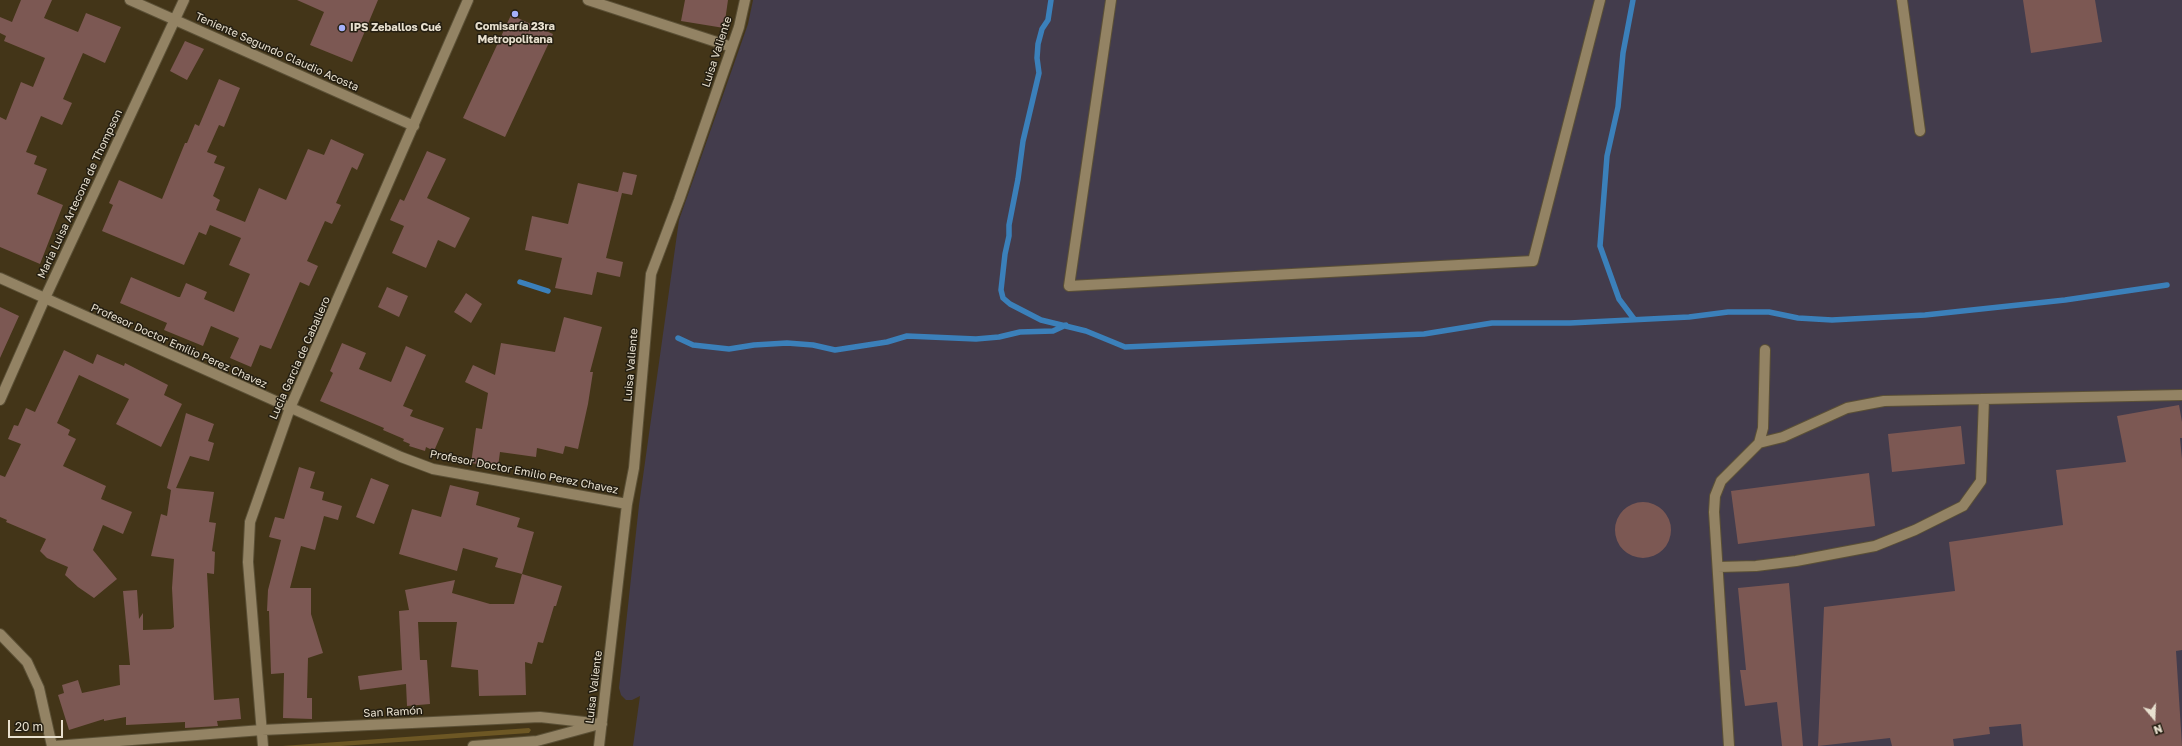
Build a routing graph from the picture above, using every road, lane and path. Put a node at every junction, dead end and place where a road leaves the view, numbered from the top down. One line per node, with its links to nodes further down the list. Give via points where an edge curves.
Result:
1 (130, 0): 9 (street, Teniente Segundo Claudio Acosta)
2 (184, 0): 9 (street, Maria Luisa Artecona de Thompson)
3 (468, 0): 11 (street, Lucia Garcia de Caballero)
4 (588, 0): 10 (street)
5 (744, 0): 10 (street, Luisa Valiente)
6 (1111, 0): 7 (street, via 1069,286 1533,261)
7 (1600, 0)
8 (1902, 0): 12 (street)
9 (176, 20): 11 (street, Teniente Segundo Claudio Acosta); 14 (street, Maria Luisa Artecona de Thompson)
10 (732, 47): 21 (street, Luisa Valiente, via 651,274 634,468)
11 (414, 126): 19 (street, Lucia Garcia de Caballero)
12 (1920, 131)
13 (0, 278): 14 (street, Profesor Doctor Emilio Perez Chavez)
14 (44, 298): 18 (street, Maria Luisa Artecona de Thompson); 19 (street, Profesor Doctor Emilio Perez Chavez)
15 (1765, 350): 20 (street, via 1763,428)
16 (2182, 395): 17 (street)
17 (1984, 399): 20 (street, via 1884,401 1847,408 1783,437); 22 (street, via 1981,481 1963,506 1915,530 1874,546 1796,561)
18 (0, 400)
19 (290, 408): 21 (street, Profesor Doctor Emilio Perez Chavez, via 401,458 433,469); 25 (street, Lucia Garcia de Caballero, via 250,522 248,562)
20 (1759, 443): 22 (street, via 1720,481 1715,496)
21 (627, 504): 24 (street, Luisa Valiente)
22 (1718, 567): 30 (street)
23 (0, 634): 26 (street, via 27,662 39,688)
24 (602, 724): 25 (street, San Ramón, via 540,717); 28 (street, via 538,741); 29 (street, Luisa Valiente)
25 (262, 730): 26 (street, San Ramón); 27 (street, Lucia Garcia de Caballero)
26 (53, 746)
27 (263, 746)
28 (473, 746)
29 (599, 746)
30 (1729, 746)

